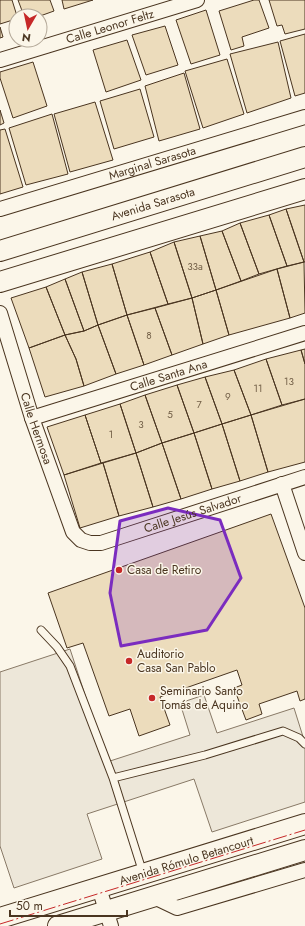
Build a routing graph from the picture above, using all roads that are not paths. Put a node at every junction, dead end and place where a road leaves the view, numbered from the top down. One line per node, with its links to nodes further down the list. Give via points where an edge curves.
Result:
1 (197, 0): 2 (street, Calle Leonor Feltz)
2 (0, 60)
3 (305, 117): 6 (street, Marginal Sarasota)
4 (305, 157): 7 (main road, Avenida Sarasota)
5 (305, 189): 8 (main road)
6 (0, 209)
7 (0, 251)
8 (0, 282)
9 (0, 313): 11 (street, Calle Hermosa)
10 (305, 334): 11 (street, Calle Santa Ana)
11 (32, 418): 14 (street, Calle Hermosa, via 73,532)
12 (305, 477): 13 (street, Calle Jesús Salvador)
13 (282, 484): 14 (street, Calle Jesús Salvador, via 101,543); 15 (street)
14 (80, 540)
15 (305, 553)
16 (41, 630): 18 (lane, via 70,666)
17 (305, 744): 18 (lane, via 299,738 283,731 205,755)
18 (113, 778): 22 (lane)
19 (305, 824): 22 (main road, Avenida Rómulo Betancourt)
20 (305, 850): 24 (main road, Avenida Rómulo Betancourt)
21 (305, 870): 24 (street, via 177,908)
22 (144, 874): 23 (main road, Avenida Rómulo Betancourt)
23 (99, 888): 25 (main road, Avenida Rómulo Betancourt); 26 (street)
24 (154, 897): 26 (main road, Avenida Rómulo Betancourt)
25 (0, 918)
26 (109, 919): 27 (main road, Avenida Rómulo Betancourt)
27 (58, 926)

